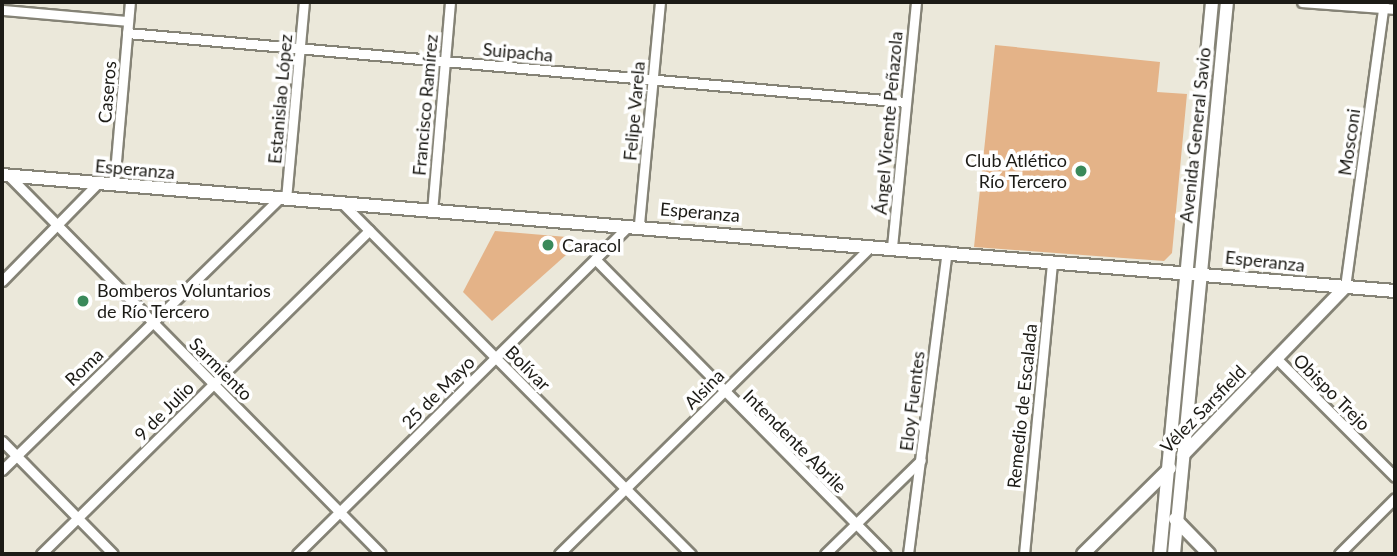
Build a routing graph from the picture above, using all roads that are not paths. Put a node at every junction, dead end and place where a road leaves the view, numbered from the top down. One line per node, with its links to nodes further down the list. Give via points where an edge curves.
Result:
1 (130, 2): 12 (street, Caseros)
2 (304, 2): 14 (street, Estanislao López)
3 (450, 2): 15 (street, Francisco Ramírez)
4 (660, 2): 16 (street, Felipe Varela)
5 (916, 2): 17 (street, Ángel Vicente Peñazola)
6 (1212, 2): 32 (main road, Avenida General Savio)
7 (1227, 2): 32 (main road, Avenida General Savio)
8 (1302, 2): 9 (street)
9 (1383, 5): 10 (street); 34 (street, Mosconi)
10 (1395, 9)
11 (2, 10): 12 (street)
12 (128, 21): 13 (street, Caseros)
13 (127, 33): 14 (street, Suipacha); 20 (street, Caseros)
14 (300, 48): 15 (street, Suipacha); 21 (street, Estanislao López)
15 (444, 61): 16 (street, Suipacha); 23 (street, Francisco Ramírez)
16 (653, 80): 17 (street, Suipacha); 24 (street, Felipe Varela)
17 (906, 102): 28 (street, Ángel Vicente Peñazola)
18 (5, 175): 19 (main road, Esperanza); 25 (street, Sarmiento)
19 (98, 183): 20 (main road, Esperanza); 25 (street)
20 (114, 184): 21 (main road, Esperanza)
21 (283, 199): 22 (main road, Esperanza); 36 (street, Roma)
22 (343, 204): 23 (main road, Esperanza); 26 (street, Bolívar)
23 (432, 212): 24 (main road, Esperanza)
24 (635, 224): 27 (main road, Esperanza); 30 (street, 25 de Mayo)
25 (58, 225): 33 (street); 36 (street, Sarmiento)
26 (369, 230): 37 (street, Bolívar); 39 (street, 9 de Julio)
27 (872, 246): 28 (main road, Esperanza); 40 (street, Alsina)
28 (892, 247): 29 (main road, Esperanza)
29 (947, 251): 31 (main road, Esperanza); 44 (street, Eloy Fuentes)
30 (595, 259): 37 (street, 25 de Mayo); 40 (street, Intendente Abrile)
31 (1052, 261): 32 (main road, Esperanza); 64 (street, Remedio de Escalada)
32 (1193, 272): 34 (main road, Esperanza); 42 (main road); 46 (main road)
33 (2, 281)
34 (1345, 287): 35 (main road, Esperanza); 38 (main road, Vélez Sarsfield)
35 (1395, 290)
36 (153, 322): 39 (street, Sarmiento); 43 (street, Roma)
37 (495, 358): 48 (street, Bolívar); 51 (street, 25 de Mayo)
38 (1276, 358): 42 (main road, Vélez Sarsfield); 47 (street, Obispo Trejo)
39 (213, 384): 51 (street, Sarmiento); 52 (street, 9 de Julio)
40 (724, 392): 48 (street, Alsina); 54 (street, Intendente Abrile)
41 (2, 440): 43 (street)
42 (1183, 454): 46 (main road, Vélez Sarsfield); 53 (main road)
43 (16, 456): 45 (street, Roma); 52 (street)
44 (921, 460): 54 (street); 63 (street, Eloy Fuentes)
45 (2, 470)
46 (1169, 470): 50 (main road); 65 (main road, Vélez Sarsfield)
47 (1395, 477)
48 (626, 489): 59 (street, Alsina); 60 (street, Bolívar)
49 (1395, 498): 69 (street)
50 (1164, 508): 53 (main road); 66 (main road)
51 (340, 512): 57 (street, 25 de Mayo); 58 (street, Sarmiento)
52 (77, 518): 55 (street, 9 de Julio); 56 (street)
53 (1177, 521): 67 (main road); 68 (main road)
54 (856, 524): 61 (street); 62 (street, Intendente Abrile)
55 (41, 554)
56 (113, 554)
57 (297, 554)
58 (381, 554)
59 (559, 554)
60 (691, 554)
61 (825, 554)
62 (886, 554)
63 (908, 554)
64 (1024, 554)
65 (1083, 554)
66 (1160, 554)
67 (1174, 554)
68 (1209, 554)
69 (1339, 554)

